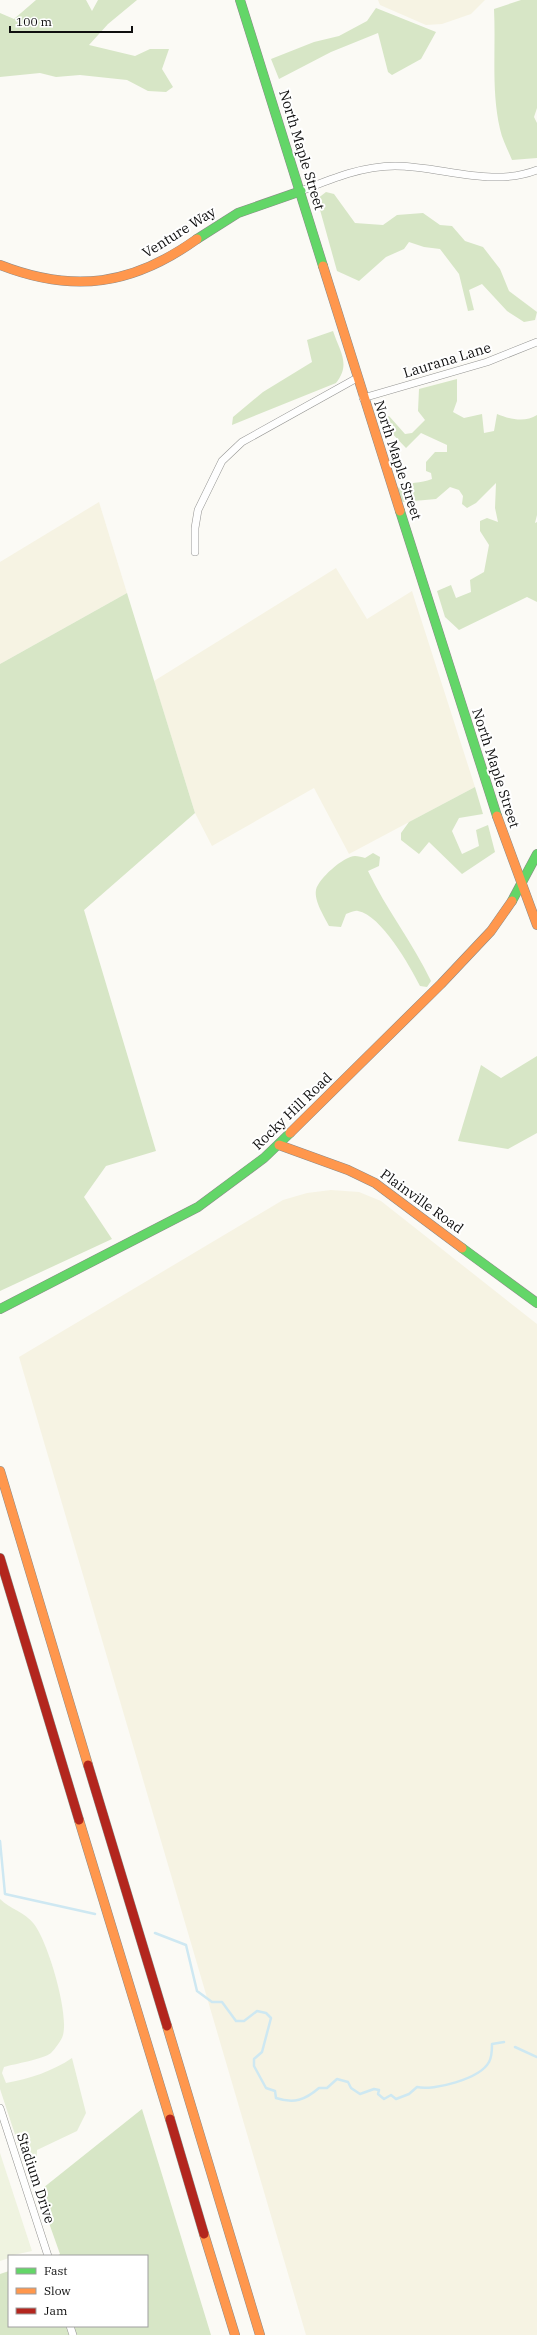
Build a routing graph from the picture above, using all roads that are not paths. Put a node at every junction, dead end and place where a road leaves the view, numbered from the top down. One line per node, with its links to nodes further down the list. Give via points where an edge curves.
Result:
1 (240, 0): 3 (main road, North Maple Street)
2 (537, 170): 3 (street, via 496,177 384,166 357,171)
3 (300, 191): 4 (main road, Venture Way, via 230,217 163,261 120,277 92,281 49,280); 6 (main road, North Maple Street)
4 (0, 265)
5 (537, 342): 7 (street, Laurana Lane, via 487,362)
6 (357, 378): 7 (main road, North Maple Street); 8 (street, via 242,442 222,461 198,510)
7 (363, 398): 10 (main road, North Maple Street, via 476,756)
8 (195, 552)
9 (537, 854): 10 (main road, Rocky Hill Road)
10 (522, 885): 11 (main road, North Maple Street); 12 (main road, Rocky Hill Road, via 496,925 457,968)
11 (537, 926)
12 (279, 1145): 13 (main road, Plainville Road, via 376,1183); 14 (main road, Rocky Hill Road, via 198,1207)
13 (537, 1303)
14 (0, 1309)
15 (0, 1471): 22 (main road)
16 (0, 1558): 19 (main road)
17 (0, 2108): 18 (street, Stadium Drive)
18 (48, 2255)
19 (230, 2318): 20 (main road); 21 (main road)
20 (231, 2335)
21 (235, 2335)
22 (260, 2335)

